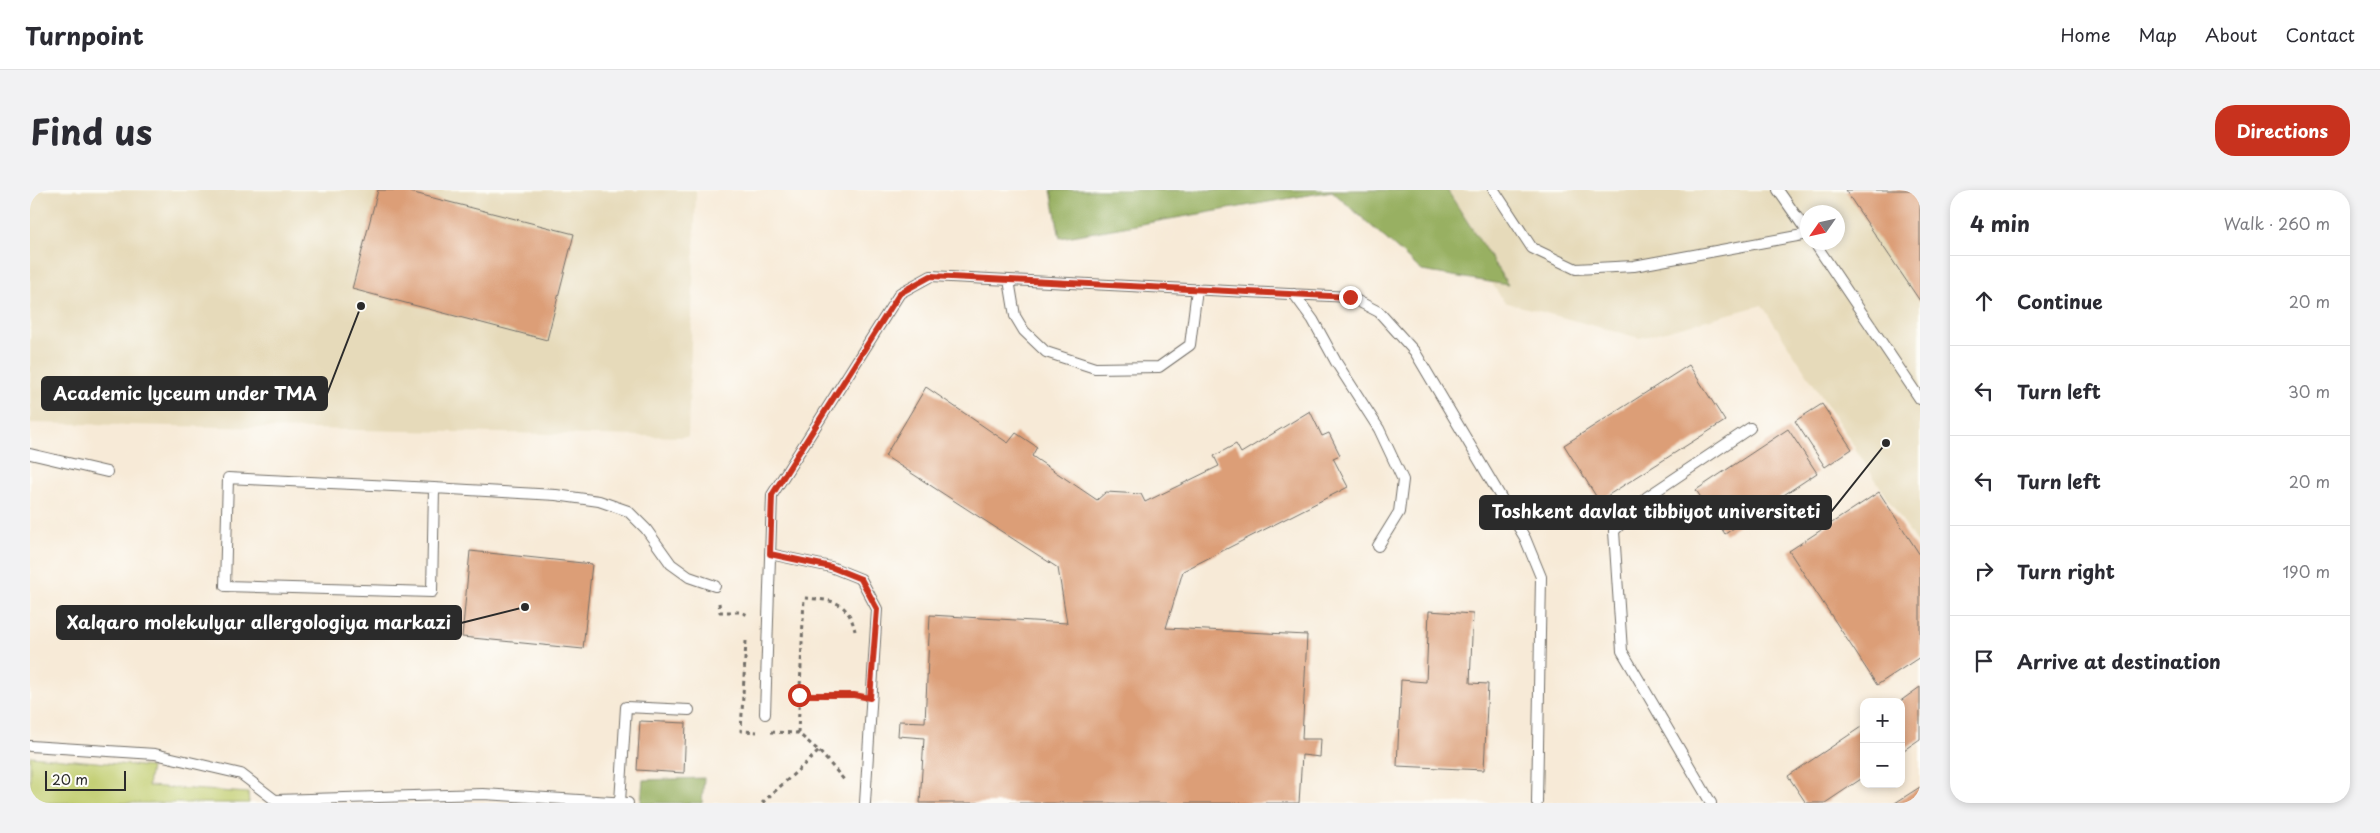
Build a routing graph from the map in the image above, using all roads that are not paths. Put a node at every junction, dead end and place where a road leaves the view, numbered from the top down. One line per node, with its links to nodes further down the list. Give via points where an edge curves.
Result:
1 (1494, 190): 4 (lane, via 1532,248 1576,269 1634,266)
2 (1778, 190): 3 (lane)
3 (1800, 222)
4 (1800, 235)
5 (1819, 250): 9 (lane)
6 (1009, 280): 7 (lane); 7 (lane, via 1015,316 1024,330 1046,352 1095,368 1159,367 1190,345); 15 (lane, via 931,276 900,293 772,495)
7 (1198, 289): 8 (lane)
8 (1294, 294): 14 (lane, via 1379,429 1403,480 1399,512); 24 (lane, via 1350,297 1379,312 1415,352 1525,538 1540,577)
9 (1920, 399)
10 (1750, 428): 25 (lane, via 1648,498 1614,531 1622,651)
11 (30, 454): 12 (lane)
12 (107, 472)
13 (434, 488): 13 (lane, via 432,592 225,586 228,478); 16 (lane, via 556,495 599,501 621,508 646,529 671,564)
14 (1378, 546)
15 (770, 554): 18 (lane); 23 (lane, via 831,567 861,579 877,609)
16 (717, 591)
17 (689, 710): 22 (lane, via 626,708)
18 (765, 714)
19 (30, 746): 21 (lane, via 155,754 241,774)
20 (393, 800): 21 (lane); 22 (lane, via 483,794)
21 (273, 801)
22 (624, 803)
23 (865, 803)
24 (1537, 803)
25 (1711, 803)

